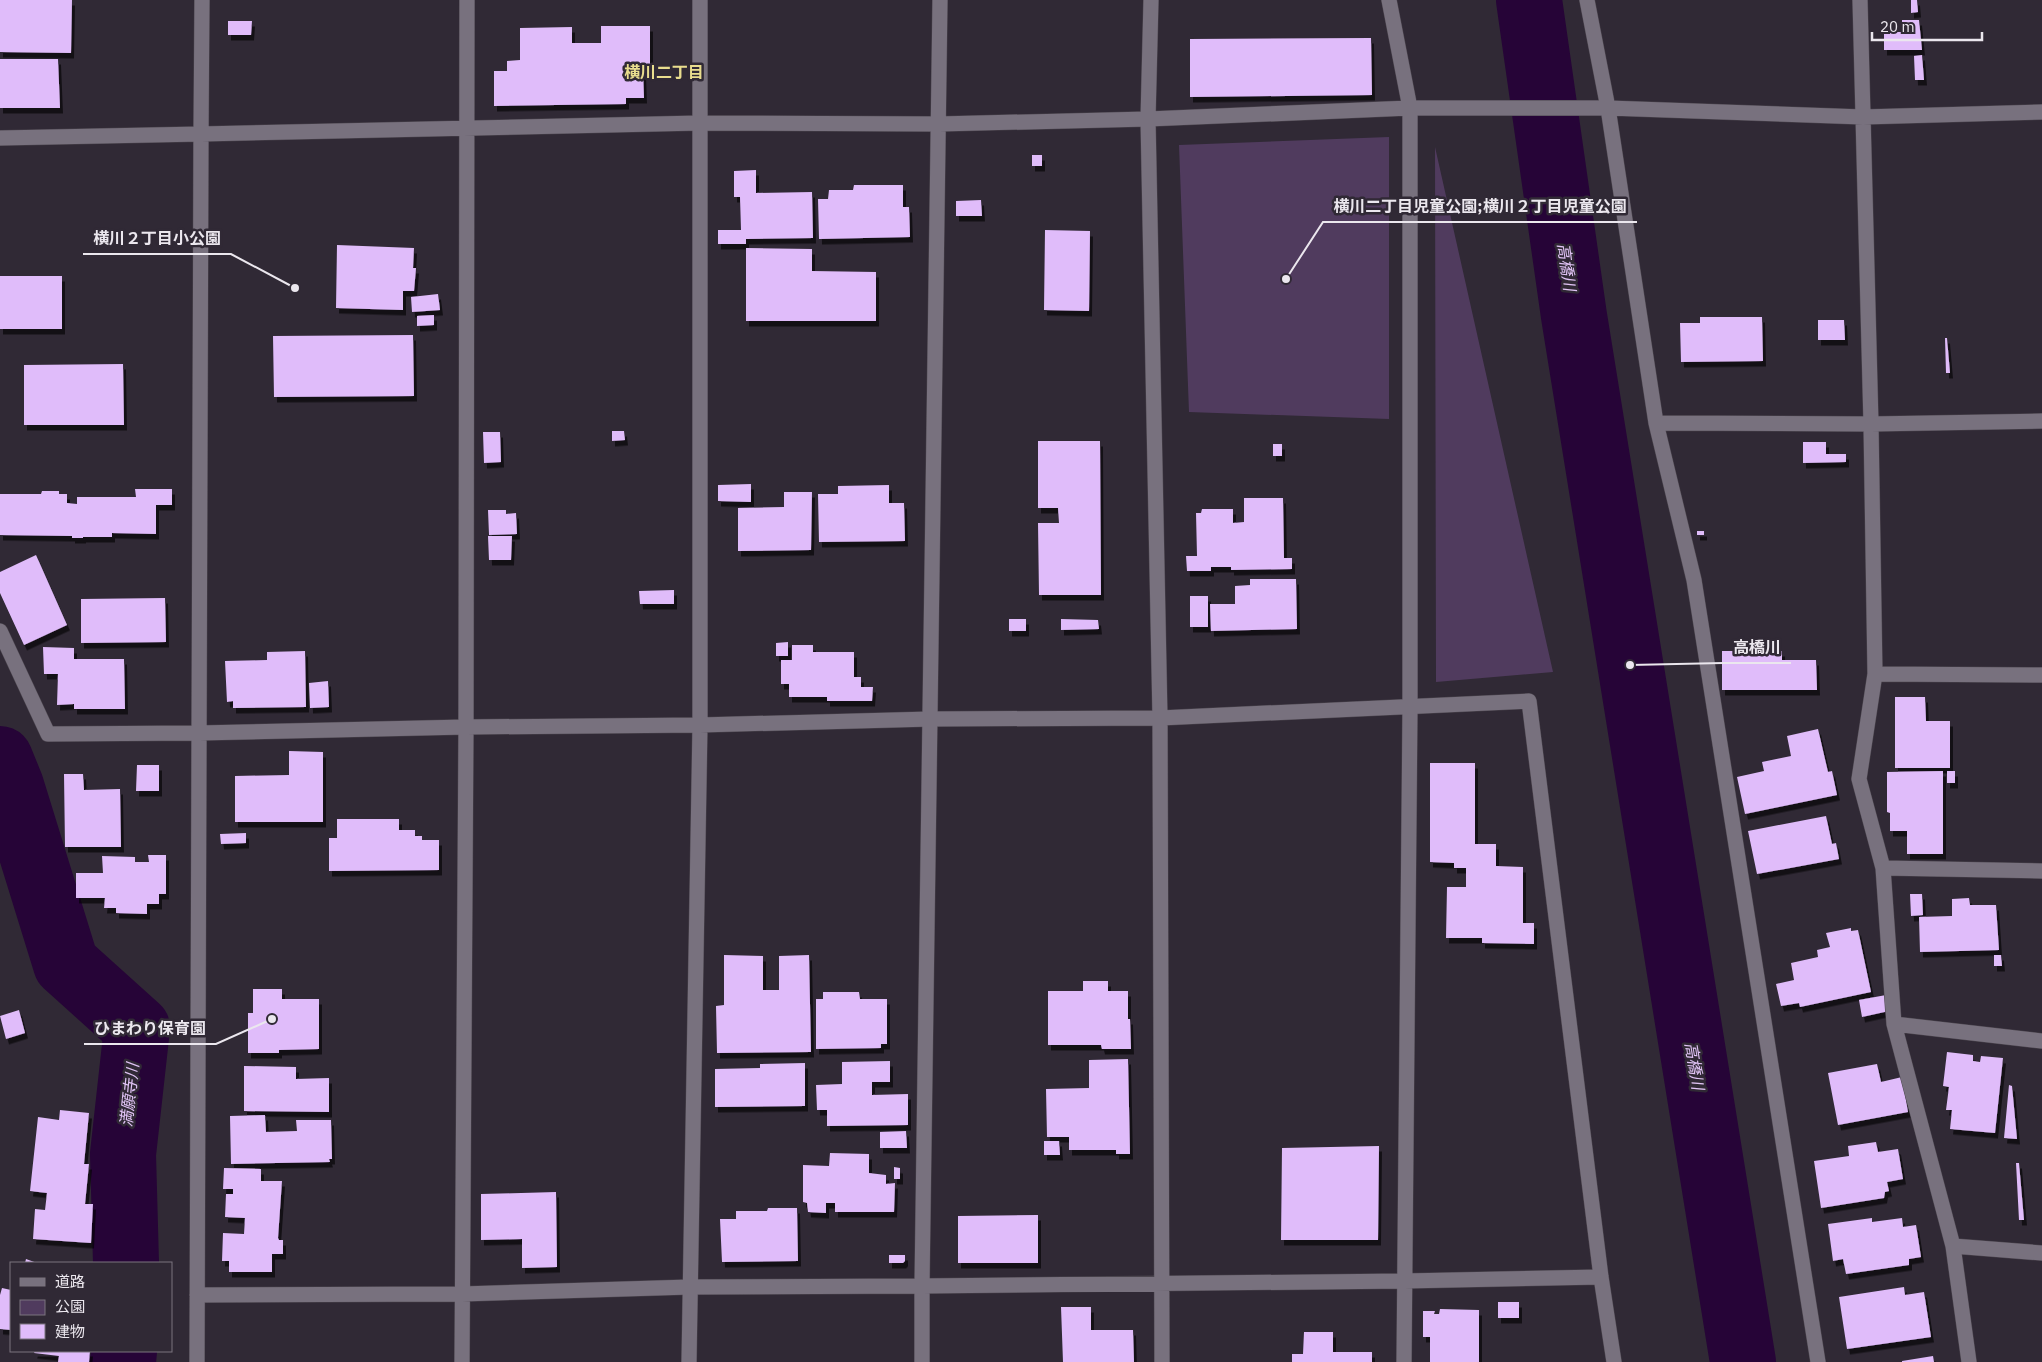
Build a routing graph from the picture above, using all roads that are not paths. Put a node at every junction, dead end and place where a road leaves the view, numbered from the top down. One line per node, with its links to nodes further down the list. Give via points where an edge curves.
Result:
1 (202, 0): 17 (street)
2 (467, 0): 16 (street)
3 (700, 0): 14 (street)
4 (940, 0): 15 (street)
5 (1151, 0): 13 (street)
6 (1390, 0): 9 (street)
7 (1587, 0): 10 (street)
8 (1860, 0): 12 (street)
9 (1410, 108): 10 (street); 13 (street); 25 (street)
10 (1608, 108): 12 (street); 20 (street)
11 (2042, 112): 12 (street)
12 (1863, 116): 21 (street)
13 (1148, 119): 15 (street); 26 (street)
14 (700, 123): 15 (street); 16 (street); 28 (street)
15 (939, 124): 27 (street)
16 (466, 128): 17 (street); 29 (street)
17 (201, 134): 18 (street); 30 (street)
18 (0, 138)
19 (2042, 421): 21 (street)
20 (1656, 423): 21 (street); 51 (street, via 1694,580)
21 (1871, 424): 23 (street)
22 (0, 631): 30 (street, via 48,734)
23 (1875, 674): 24 (street); 31 (street, via 1859,779)
24 (2042, 675)
25 (1410, 708): 26 (street); 37 (street, via 1529,701); 38 (street)
26 (1160, 718): 27 (street); 39 (street)
27 (931, 719): 28 (street); 40 (street)
28 (700, 725): 29 (street); 41 (street)
29 (466, 727): 30 (street); 42 (street)
30 (199, 733): 43 (street)
31 (1883, 868): 32 (street); 33 (street)
32 (2042, 871)
33 (1894, 1024): 34 (street); 35 (street)
34 (2042, 1041)
35 (1953, 1246): 36 (street); 52 (street)
36 (2042, 1253)
37 (1601, 1277): 38 (street); 50 (street)
38 (1404, 1281): 39 (street); 49 (street)
39 (1162, 1284): 40 (street); 48 (street)
40 (922, 1286): 41 (street); 47 (street)
41 (690, 1288): 42 (street); 46 (street)
42 (462, 1294): 43 (street); 45 (street)
43 (197, 1295): 44 (street)
44 (197, 1362)
45 (462, 1362)
46 (689, 1362)
47 (922, 1362)
48 (1162, 1362)
49 (1404, 1362)
50 (1614, 1362)
51 (1818, 1362)
52 (1969, 1362)

